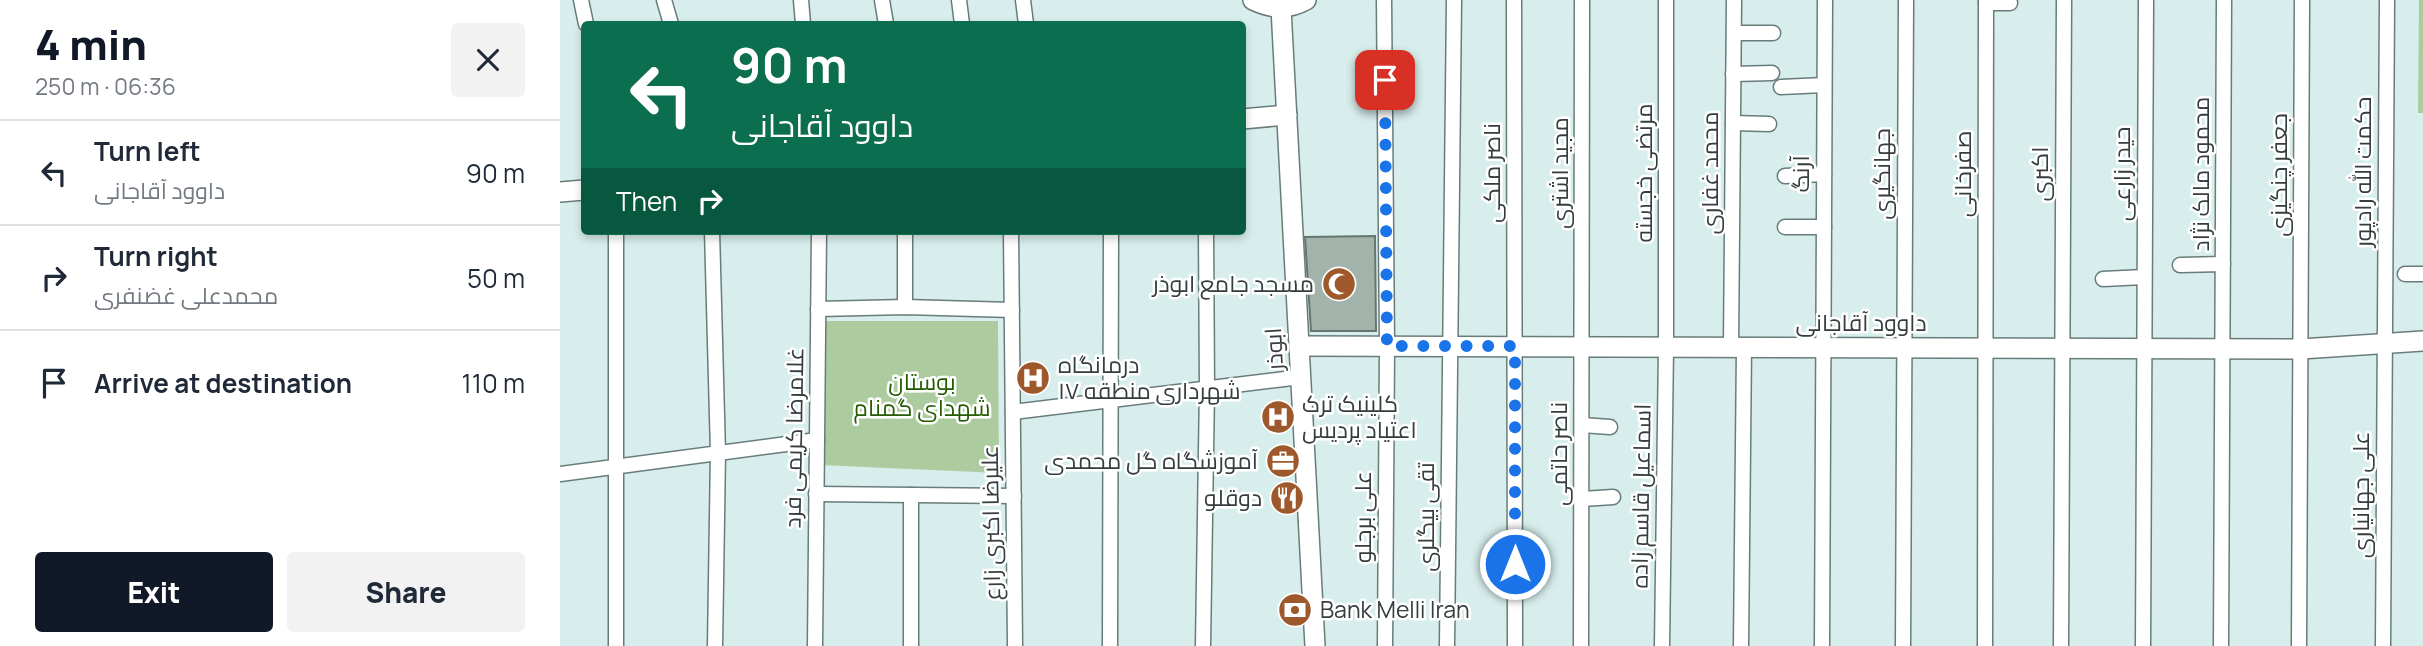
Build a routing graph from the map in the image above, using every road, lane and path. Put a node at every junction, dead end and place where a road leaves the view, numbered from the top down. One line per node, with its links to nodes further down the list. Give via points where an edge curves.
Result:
1 (581, 0): 25 (street)
2 (664, 0): 26 (street)
3 (801, 0): 27 (street)
4 (882, 0): 28 (street)
5 (959, 0): 29 (street)
6 (1023, 0): 30 (street)
7 (1253, 0): 24 (street)
8 (1306, 0): 24 (street)
9 (1384, 0): 66 (street, علی برجلو)
10 (1454, 0): 67 (street, تقی بیگلری)
11 (1514, 0): 68 (street, ناصر ملکی)
12 (1582, 0): 69 (street, مجید اشتری)
13 (1667, 0): 70 (street, مرتضی خجسته)
14 (1734, 0): 31 (street, محمد غفاری)
15 (1825, 0): 35 (street, آرنگ)
16 (1906, 0): 73 (street, جهانگیری)
17 (2064, 0): 75 (street, اکبری)
18 (2146, 0): 58 (street, حیدر زارعی)
19 (2224, 0): 54 (street, محمود مالک نژاد)
20 (2302, 0): 78 (street, جعفر چنگیزی)
21 (2387, 0): 64 (street, حکمت الله رادپور)
22 (1986, 1): 23 (street); 74 (street, صفرخانی)
23 (2010, 3)
24 (1281, 8): 37 (street, ابوذر)
25 (585, 21)
26 (670, 21)
27 (803, 21)
28 (886, 21)
29 (962, 21)
30 (1026, 21)
31 (1734, 33): 32 (street); 34 (street, محمد غفاری)
32 (1773, 33)
33 (1772, 73): 34 (street)
34 (1734, 74): 39 (street, محمد غفاری)
35 (1824, 85): 36 (street); 41 (street, آرنگ)
36 (1782, 87)
37 (1287, 115): 38 (street); 65 (street, ابوذر)
38 (1246, 120)
39 (1733, 123): 40 (street); 71 (street, محمد غفاری)
40 (1769, 124)
41 (1824, 174): 42 (street); 46 (street, آرنگ)
42 (1785, 176)
43 (581, 190): 44 (street)
44 (560, 192)
45 (1785, 227): 46 (street)
46 (1824, 227): 72 (street, آرنگ)
47 (616, 235): 87 (street)
48 (712, 235): 86 (street)
49 (819, 235): 61 (street, غلامرضا کریمی فرد)
50 (905, 235): 60 (street)
51 (1011, 235): 62 (street, علیرضا اکبری زارع)
52 (1111, 235): 81 (street)
53 (1206, 235): 80 (street)
54 (2223, 264): 55 (street); 77 (street, محمود مالک نژاد)
55 (2180, 265)
56 (2406, 274): 57 (street)
57 (2423, 274)
58 (2144, 277): 59 (street); 76 (street, حیدر زارعی)
59 (2104, 279)
60 (905, 307): 61 (street); 62 (street)
61 (818, 309): 85 (street, غلامرضا کریمی فرد)
62 (1012, 310): 82 (street, علیرضا اکبری زارع)
63 (2423, 341): 64 (street, داوود آقاجانی)
64 (2385, 344): 78 (street, داوود آقاجانی); 115 (street, علی جهانیاری)
65 (1299, 346): 66 (street, داوود آقاجانی); 79 (street, ابوذر)
66 (1387, 346): 67 (street, داوود آقاجانی); 102 (street, علی برجلو)
67 (1450, 346): 68 (street, داوود آقاجانی); 103 (street, تقی بیگلری)
68 (1515, 346): 69 (street, داوود آقاجانی); 104 (street, ناصر ملکی)
69 (1583, 347): 70 (street, داوود آقاجانی); 83 (street, ناصر حاتمی)
70 (1666, 347): 71 (street, داوود آقاجانی); 106 (street, اسماعیل قاسم زاده)
71 (1738, 347): 72 (street, داوود آقاجانی); 107 (street, محمد غفاری)
72 (1823, 348): 73 (street, داوود آقاجانی); 108 (street, آرنگ)
73 (1904, 348): 74 (street, داوود آقاجانی); 109 (street, جهانگیری)
74 (1986, 348): 75 (street, داوود آقاجانی); 110 (street, صفرخانی)
75 (2062, 348): 76 (street, داوود آقاجانی); 111 (street, اکبری)
76 (2144, 349): 77 (street, داوود آقاجانی); 112 (street, حیدر زارعی)
77 (2222, 349): 78 (street, داوود آقاجانی); 113 (street, محمود مالک نژاد)
78 (2301, 349): 114 (street, جعفر چنگیزی)
79 (1300, 377): 80 (street); 101 (street, ابوذر)
80 (1207, 388): 81 (street); 100 (street)
81 (1112, 400): 82 (street); 99 (street)
82 (1013, 412): 91 (street, علیرضا اکبری زارع)
83 (1582, 425): 84 (street); 93 (street, ناصر حاتمی)
84 (1610, 427)
85 (817, 440): 86 (street); 89 (street, غلامرضا کریمی فرد)
86 (718, 453): 87 (street); 95 (street)
87 (617, 466): 88 (street); 94 (street)
88 (560, 474)
89 (816, 494): 90 (street); 96 (street, غلامرضا کریمی فرد)
90 (911, 495): 91 (street); 97 (street)
91 (1014, 496): 98 (street, علیرضا اکبری زارع)
92 (1613, 497): 93 (street)
93 (1582, 499): 105 (street, ناصر حاتمی)
94 (616, 646)
95 (715, 646)
96 (815, 646)
97 (911, 646)
98 (1015, 646)
99 (1110, 646)
100 (1203, 646)
101 (1315, 646)
102 (1385, 646)
103 (1447, 646)
104 (1515, 646)
105 (1581, 646)
106 (1662, 646)
107 (1741, 646)
108 (1822, 646)
109 (1903, 646)
110 (1985, 646)
111 (2061, 646)
112 (2143, 646)
113 (2221, 646)
114 (2300, 646)
115 (2383, 646)

